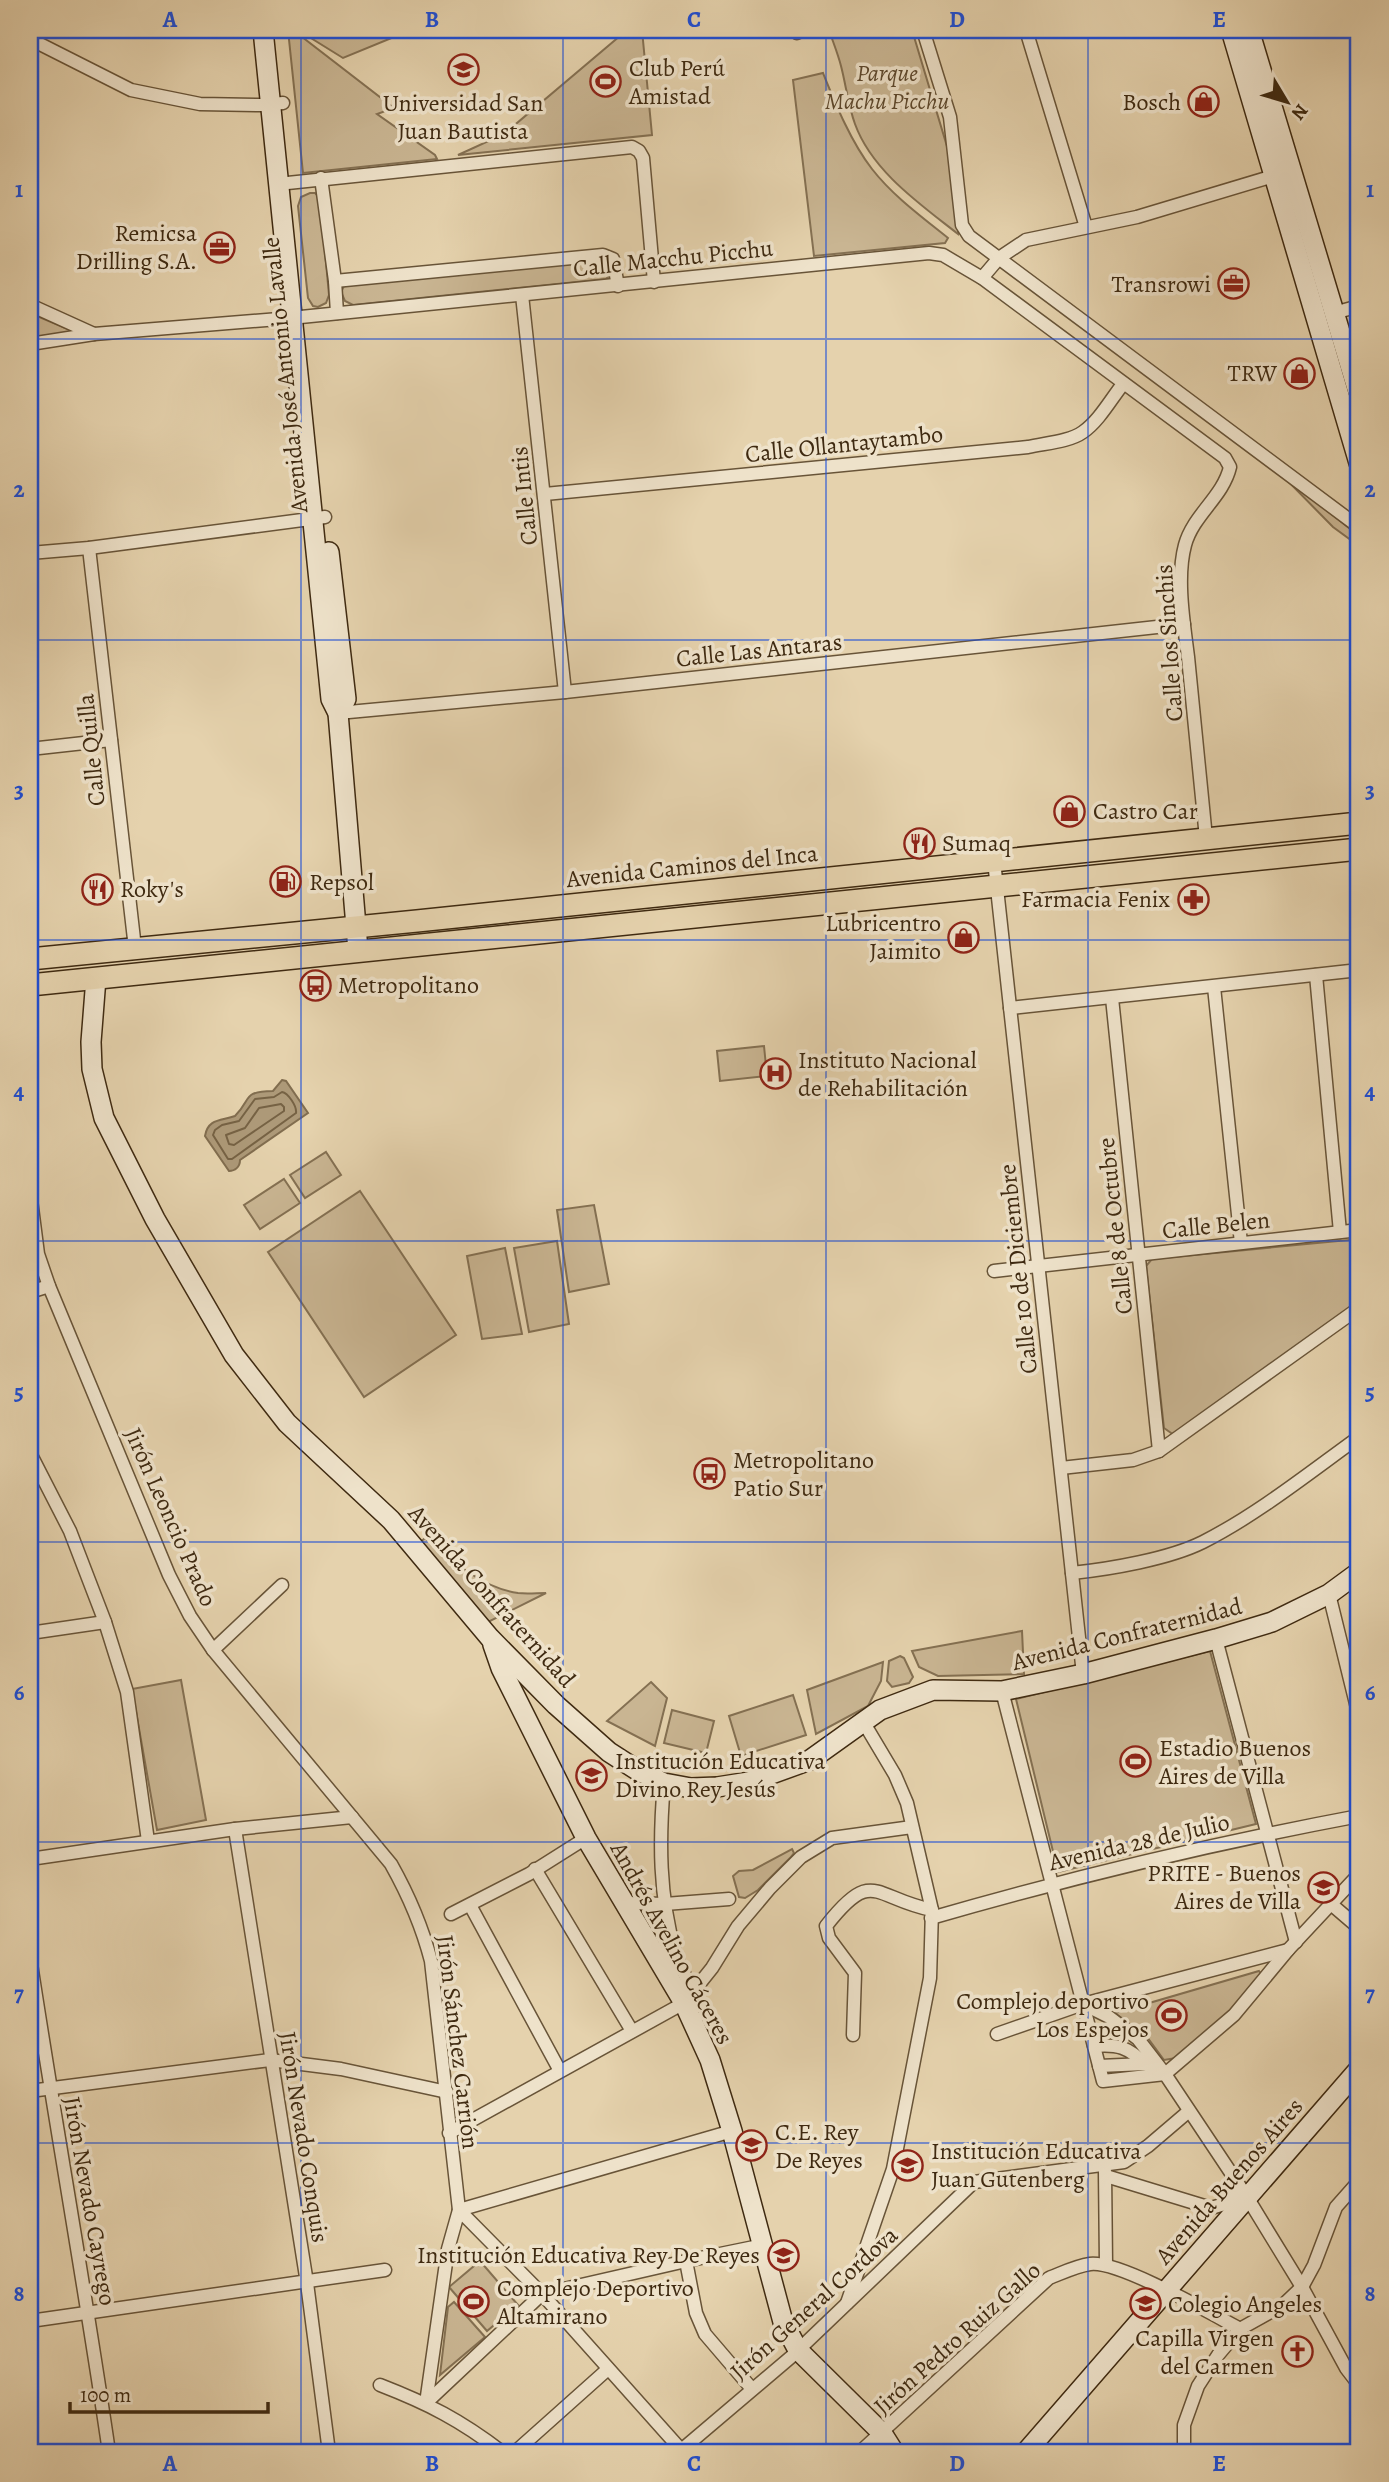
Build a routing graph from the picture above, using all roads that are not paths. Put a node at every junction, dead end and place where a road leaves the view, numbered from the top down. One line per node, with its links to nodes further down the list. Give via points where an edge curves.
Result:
1 (263, 30): 8 (street, Avenida José Antonio Lavalle)
2 (275, 30): 8 (street, Avenida José Antonio Lavalle)
3 (923, 30): 13 (street, via 950,117 962,225 969,236)
4 (1026, 30): 12 (street)
5 (1231, 30): 9 (street)
6 (1249, 30): 9 (street)
7 (30, 39): 8 (street, via 131,90 200,104)
8 (277, 103): 11 (street, Avenida José Antonio Lavalle)
9 (1283, 173): 12 (street, via 1137,217); 22 (street); 29 (street)
10 (321, 178): 11 (street); 15 (street); 16 (street, via 632,147 643,158)
11 (284, 183): 23 (street, Avenida José Antonio Lavalle)
12 (1086, 227): 13 (street, via 1027,240)
13 (999, 258): 14 (street); 32 (street)
14 (982, 278): 16 (street, Calle Macchu Picchu, via 943,255 929,253); 26 (street, Calle Macchu Picchu)
15 (335, 281): 17 (street, via 603,255 615,263); 21 (street)
16 (654, 282): 17 (street, Calle Macchu Picchu)
17 (618, 286): 18 (street, Calle Macchu Picchu)
18 (522, 295): 21 (street, Calle Macchu Picchu); 30 (street, Calle Intis)
19 (30, 305): 24 (street)
20 (1359, 306): 22 (street)
21 (337, 313): 23 (street, Calle Macchu Picchu)
22 (1334, 313): 27 (street)
23 (298, 317): 24 (street, Calle Macchu Picchu); 31 (street, Avenida José Antonio Lavalle)
24 (94, 334): 25 (street, Calle Macchu Picchu)
25 (30, 344)
26 (1123, 384): 28 (street, Calle Macchu Picchu); 30 (street, Calle Ollantaytambo, via 1083,432 1028,447)
27 (1359, 395)
28 (1225, 458): 35 (street, Calle los Sinchis, via 1230,467 1227,479 1185,544)
29 (1359, 463)
30 (545, 494): 36 (street, Calle Intis)
31 (318, 518): 33 (street); 37 (street, Avenida José Antonio Lavalle, via 331,699)
32 (1359, 527)
33 (89, 548): 34 (street); 38 (street, Calle Quilla)
34 (30, 553)
35 (1184, 624): 36 (street, Calle Las Antaras); 41 (street, Calle los Sinchis)
36 (565, 692): 37 (street, Calle Las Antaras)
37 (338, 713): 45 (street, Avenida José Antonio Lavalle)
38 (111, 740): 39 (street); 46 (street, Calle Quilla)
39 (30, 749)
40 (1359, 823): 41 (main road, Avenida Caminos del Inca)
41 (1206, 838): 43 (main road, Avenida Caminos del Inca)
42 (1359, 849): 44 (main road, Avenida Caminos del Inca)
43 (994, 860): 44 (street, Calle 10 de Diciembre); 45 (main road, Avenida Caminos del Inca)
44 (996, 885): 47 (main road, Avenida Caminos del Inca); 56 (street, Calle 10 de Diciembre)
45 (356, 927): 46 (main road, Avenida Caminos del Inca); 47 (street, Avenida José Antonio Lavalle)
46 (135, 948): 48 (main road, Avenida Caminos del Inca)
47 (359, 950): 52 (main road, Avenida Caminos del Inca)
48 (92, 953): 49 (main road, Avenida Caminos del Inca); 52 (street, Avenida Confraternidad)
49 (30, 959)
50 (1359, 970): 51 (street)
51 (1316, 975): 54 (street); 59 (street)
52 (96, 978): 53 (main road, Avenida Caminos del Inca); 77 (street, Avenida Confraternidad, via 92,1069 104,1118 155,1219 234,1355 287,1423 391,1520)
53 (30, 985)
54 (1214, 987): 55 (street); 60 (street)
55 (1112, 998): 56 (street); 61 (street, Calle 8 de Octubre)
56 (1010, 1008): 62 (street, Calle 10 de Diciembre)
57 (30, 1192): 64 (street, Jirón Leoncio Prado, via 38,1254)
58 (1359, 1230): 59 (street, Calle Belen)
59 (1340, 1232): 60 (street, Calle Belen)
60 (1241, 1243): 61 (street, Calle Belen)
61 (1139, 1254): 62 (street, Calle Belen); 68 (street, Calle 8 de Octubre)
62 (1038, 1266): 63 (street, Calle Belen); 70 (street, Calle 10 de Diciembre)
63 (994, 1271)
64 (49, 1286): 65 (street); 79 (street, Jirón Leoncio Prado, via 169,1575)
65 (30, 1292)
66 (1359, 1308): 68 (street)
67 (1359, 1437): 72 (street, via 1201,1543 1112,1568)
68 (1159, 1451): 70 (street, via 1133,1460)
69 (30, 1453): 75 (street, via 70,1531)
70 (1061, 1468): 72 (street, Calle 10 de Diciembre)
71 (1359, 1572): 74 (street, Avenida Confraternidad)
72 (1072, 1573): 80 (street, Calle 10 de Diciembre)
73 (282, 1585): 79 (street)
74 (1328, 1594): 78 (street, Avenida Confraternidad, via 1272,1622); 82 (street)
75 (105, 1622): 76 (street); 91 (street, via 127,1692)
76 (30, 1633)
77 (490, 1638): 84 (street, Avenida Confraternidad, via 609,1752); 90 (street, Andrés Avelino Cáceres)
78 (1216, 1639): 80 (street, Avenida Confraternidad); 89 (street)
79 (213, 1650): 86 (street, Jirón Leoncio Prado)
80 (1083, 1674): 81 (street, Avenida Confraternidad)
81 (1002, 1691): 83 (street, Avenida Confraternidad, via 933,1690 880,1710); 95 (street)
82 (1359, 1716)
83 (864, 1723): 84 (street, Avenida Confraternidad, via 810,1760 749,1782 691,1788); 87 (street, via 895,1775)
84 (664, 1783): 100 (street, via 659,1839)
85 (1359, 1816): 89 (street, Avenida 28 de Julio)
86 (352, 1817): 88 (street); 120 (street, Jirón Sánchez Carrión, via 391,1864 423,1928)
87 (912, 1828): 102 (street); 106 (street, via 832,1838 802,1857 738,1926)
88 (234, 1829): 91 (street); 112 (street, Jirón Nevado Conquis)
89 (1266, 1833): 95 (street, Avenida 28 de Julio); 104 (street)
90 (586, 1838): 93 (street); 97 (street, Andrés Avelino Cáceres)
91 (148, 1841): 92 (street)
92 (30, 1858)
93 (536, 1869): 99 (street); 108 (street)
94 (1359, 1874): 98 (street)
95 (1051, 1884): 102 (street, Avenida 28 de Julio); 107 (street)
96 (729, 1899): 100 (street)
97 (625, 1903): 100 (street); 106 (street, Andrés Avelino Cáceres)
98 (1331, 1904): 103 (street); 104 (street)
99 (470, 1905): 101 (street); 116 (street)
100 (665, 1905): 106 (street)
101 (451, 1914)
102 (931, 1914): 110 (street, via 870,1889 849,1899 826,1926 829,1938 855,1973); 136 (street, via 930,1978 893,2169)
103 (1359, 1928)
104 (1292, 1946): 107 (street); 117 (street, via 1227,2023)
105 (30, 1957): 118 (street, Jirón Nevado Cayrego)
106 (689, 1998): 108 (street); 122 (street, Andrés Avelino Cáceres)
107 (1083, 2004): 109 (street); 111 (street); 117 (street, via 1138,2039)
108 (632, 2031): 116 (street)
109 (997, 2034)
110 (853, 2035)
111 (1094, 2046): 113 (street, via 1123,2047); 114 (street)
112 (270, 2060): 118 (street); 120 (street, via 341,2069); 132 (street, Jirón Nevado Conquis)
113 (1146, 2064): 114 (street); 117 (street)
114 (1100, 2066): 117 (street, via 1103,2081)
115 (1359, 2069): 126 (street, Avenida Buenos Aires)
116 (560, 2071): 123 (street)
117 (1165, 2074): 121 (street)
118 (50, 2088): 119 (street); 137 (street, Jirón Nevado Cayrego)
119 (30, 2091)
120 (447, 2092): 123 (street, Jirón Sánchez Carrión)
121 (1189, 2111): 124 (street, via 1147,2146); 126 (street)
122 (732, 2131): 127 (street); 128 (street, Andrés Avelino Cáceres)
123 (449, 2133): 127 (street, Jirón Sánchez Carrión)
124 (1105, 2170): 126 (street, via 1211,2208); 130 (street); 136 (street, Jirón General Cordova, via 974,2182)
125 (1359, 2181): 133 (street, via 1336,2207)
126 (1244, 2193): 133 (street); 134 (street, Avenida Buenos Aires)
127 (459, 2210): 135 (street); 145 (street, via 448,2249)
128 (764, 2245): 129 (street); 140 (street, Andrés Avelino Cáceres, via 783,2322)
129 (686, 2261): 135 (street); 144 (street, via 696,2314 705,2334)
130 (1106, 2265): 134 (street); 146 (street, Jirón Pedro Ruiz Gallo, via 1091,2264 1049,2278)
131 (386, 2270): 132 (street)
132 (307, 2283): 137 (street); 148 (street, Jirón Nevado Conquis)
133 (1302, 2287): 139 (street, via 1283,2305); 143 (street)
134 (1167, 2291): 139 (street); 154 (street, Avenida Buenos Aires)
135 (542, 2294): 141 (street); 145 (street)
136 (846, 2306): 140 (street, Jirón General Cordova)
137 (89, 2312): 138 (street); 147 (street, Jirón Nevado Cayrego)
138 (30, 2321)
139 (1240, 2329): 155 (street, via 1198,2386 1184,2425)
140 (798, 2350): 144 (street, Jirón General Cordova); 146 (street, Andrés Avelino Cáceres)
141 (608, 2369): 150 (street); 151 (street)
142 (380, 2385): 145 (street)
143 (1359, 2385)
144 (752, 2389): 151 (street, Jirón General Cordova)
145 (426, 2403): 149 (street)
146 (882, 2433): 152 (street, Jirón Pedro Ruiz Gallo); 153 (street, Andrés Avelino Cáceres)
147 (109, 2452)
148 (329, 2452)
149 (502, 2452)
150 (515, 2452)
151 (681, 2452)
152 (860, 2452)
153 (894, 2452)
154 (1026, 2452)
155 (1184, 2452)

